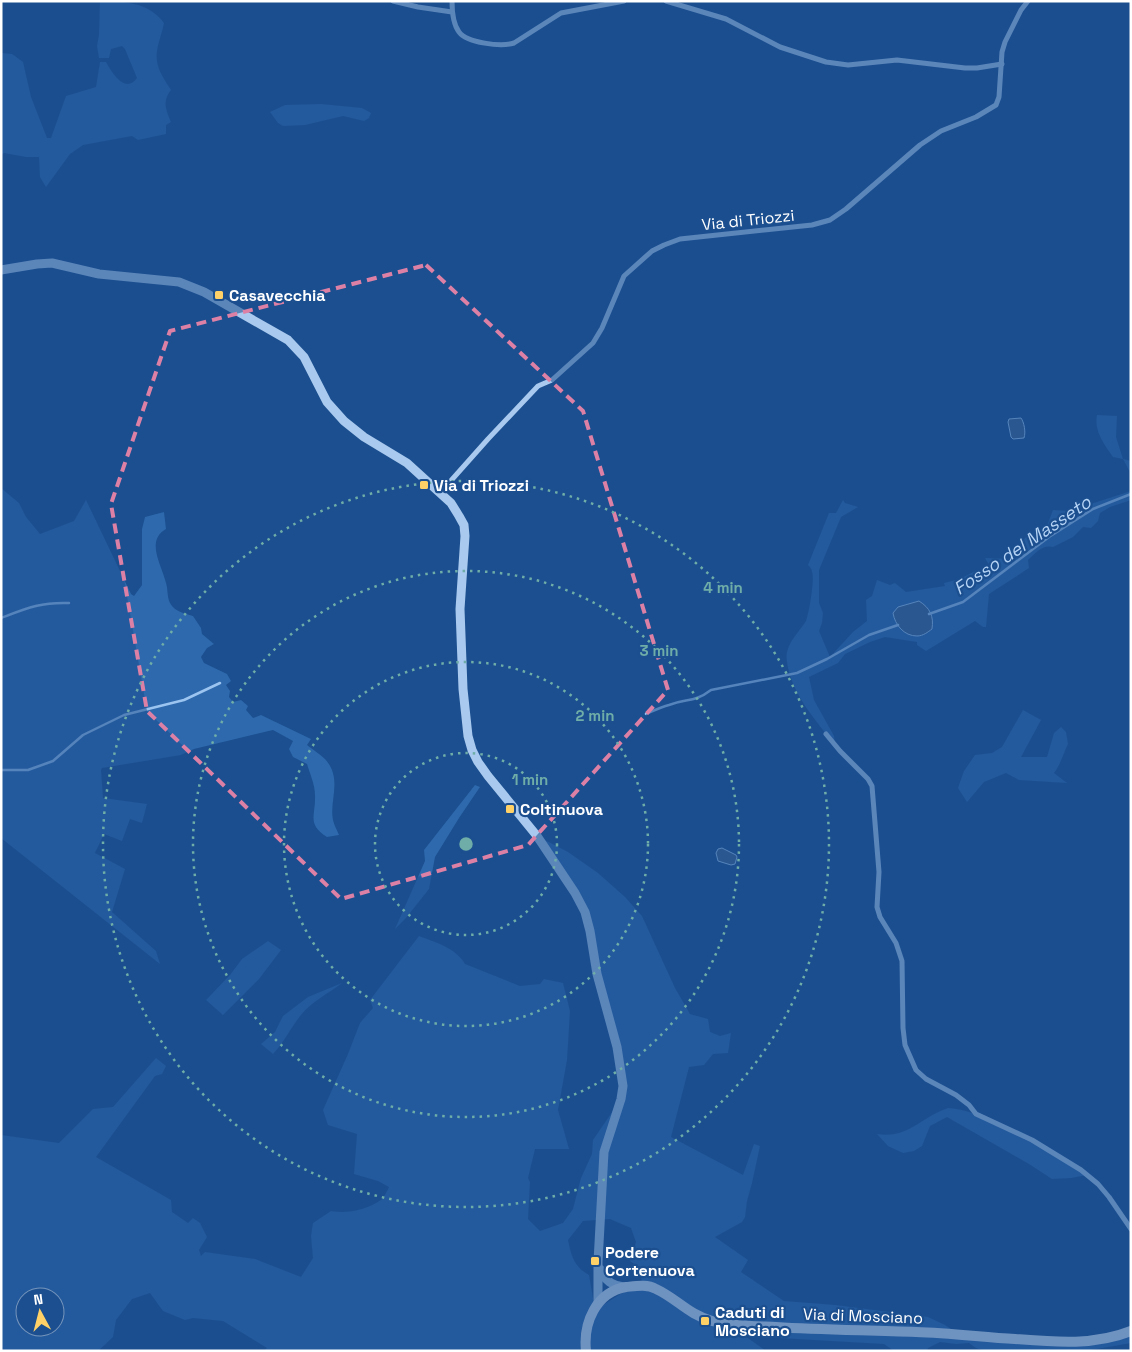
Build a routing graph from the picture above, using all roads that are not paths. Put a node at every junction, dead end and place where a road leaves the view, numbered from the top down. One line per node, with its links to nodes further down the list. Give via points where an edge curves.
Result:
1 (393, 1): 6 (street)
2 (452, 1): 6 (street)
3 (624, 1): 6 (street, via 561,13 507,46 467,38 457,30)
4 (666, 1): 7 (street, via 726,19 780,47 826,62 848,65 897,60 965,68)
5 (1028, 1): 7 (street, Via di Triozzi, via 1005,42)
6 (452, 12)
7 (1002, 64): 9 (street, Via di Triozzi, via 996,105 920,144 830,220 812,225 680,240 652,251 624,276 593,343 552,380 538,386)
8 (1, 270): 9 (street, via 52,263 100,274 179,282 204,292 288,340 304,357 327,402 344,421 407,463)
9 (440, 493): 12 (street, via 451,503 464,525 460,609 463,689 472,750 488,776 537,836 585,912 597,974 617,1047 623,1086 604,1152)
10 (826, 734): 11 (street, via 872,786 879,872 877,907 902,961 905,1045 916,1070 956,1095 976,1114 1032,1140 1081,1170 1098,1184)
11 (1131, 1229)
12 (598, 1264): 13 (street, via 604,1278 612,1285); 14 (street)
13 (624, 1287): 14 (main road, Via di Mosciano, via 611,1292); 15 (main road, Via di Mosciano, via 642,1285 656,1288 694,1314 710,1321 742,1326 922,1332 1078,1342 1116,1337)
14 (598, 1303): 16 (main road, via 589,1323)
15 (1131, 1331)
16 (586, 1351)

